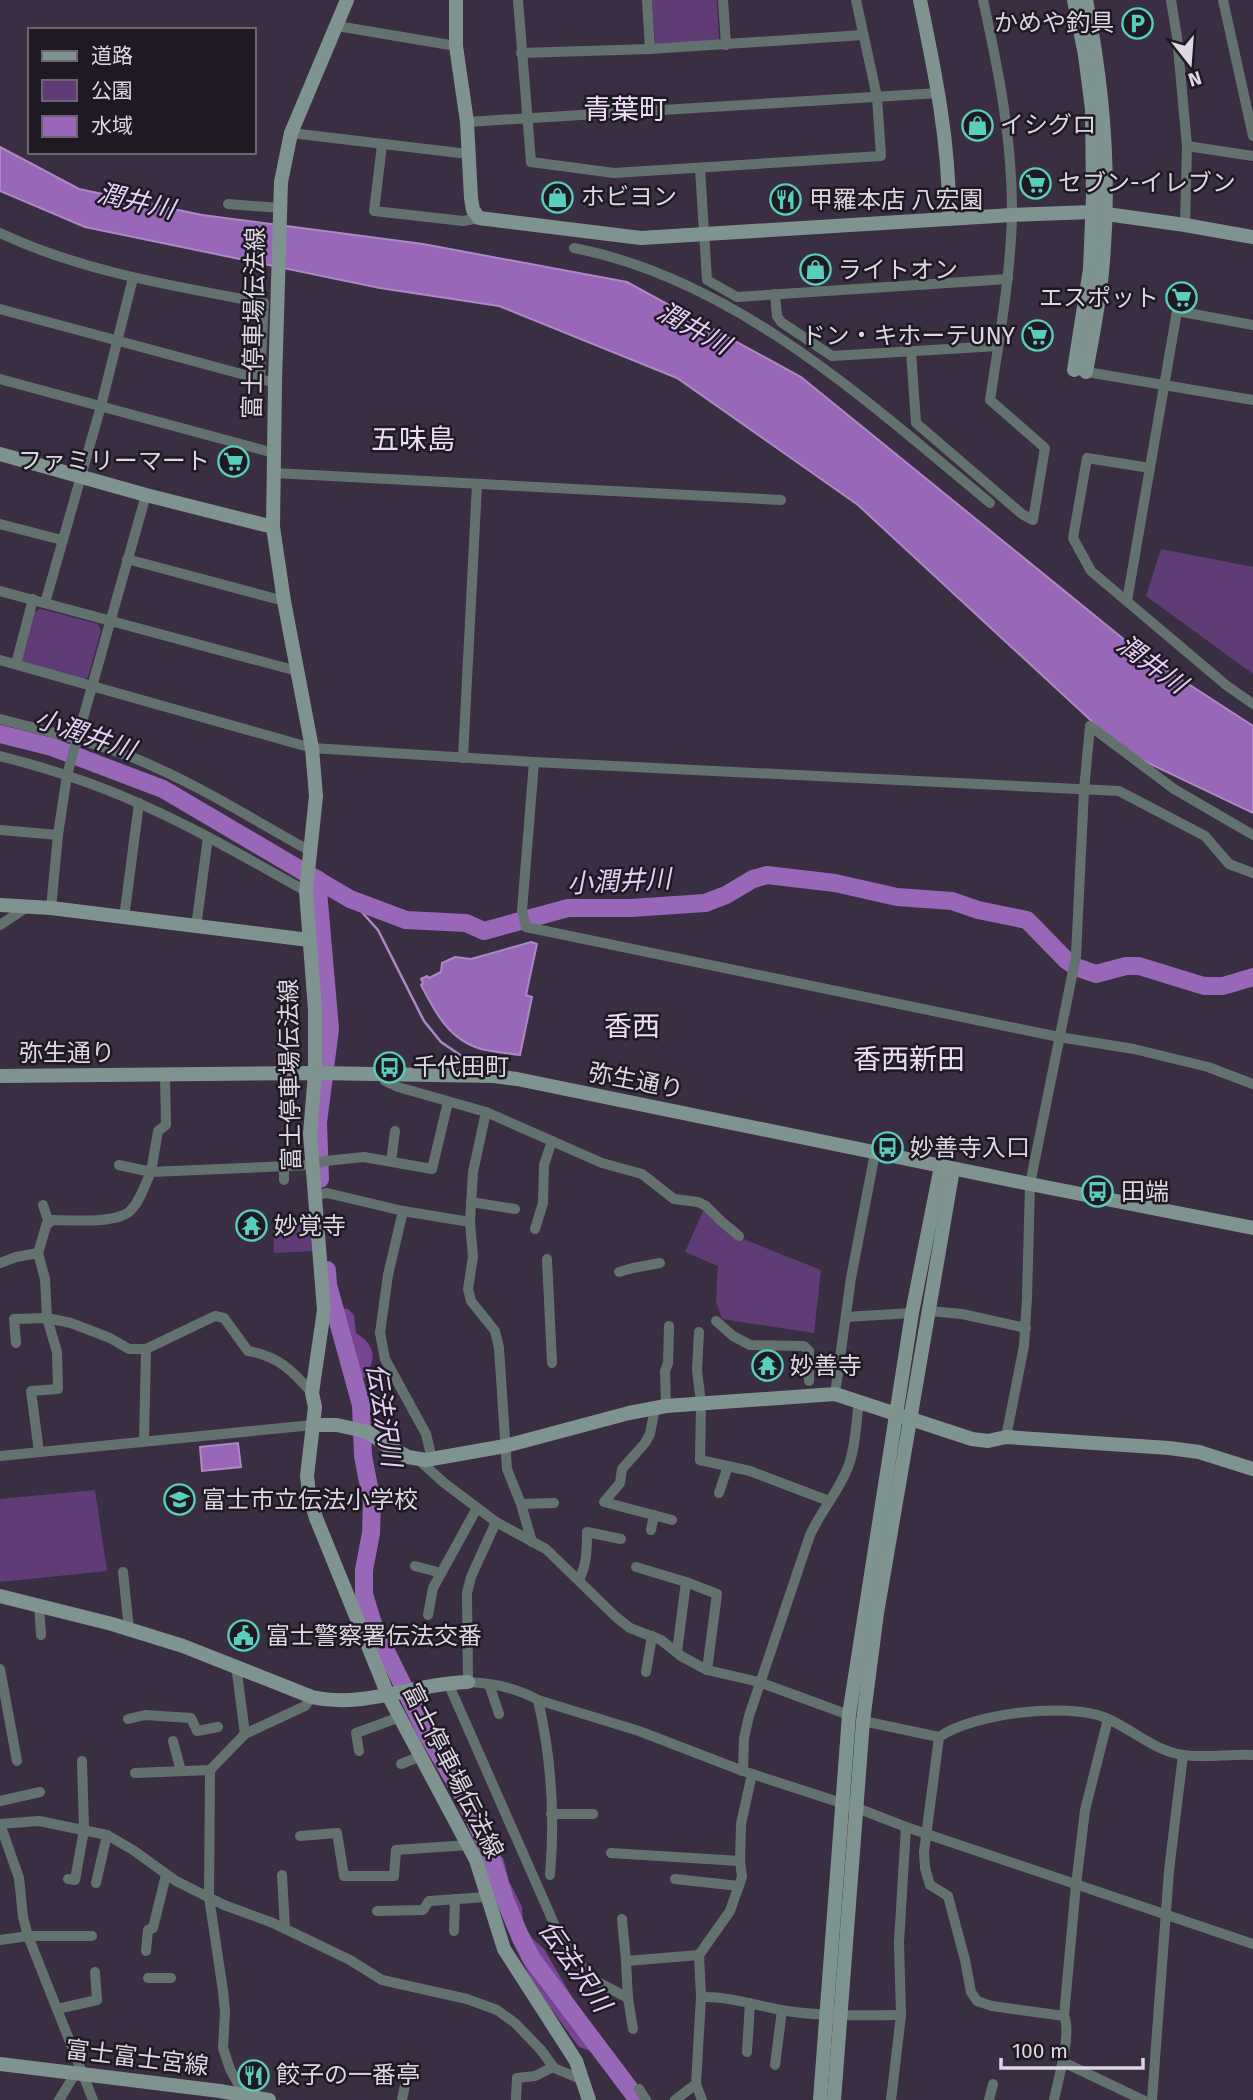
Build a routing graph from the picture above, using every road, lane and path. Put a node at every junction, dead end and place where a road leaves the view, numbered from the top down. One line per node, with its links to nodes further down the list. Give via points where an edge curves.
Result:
1 (347, 0): 13 (street, 富士停車場伝法線)
2 (456, 0): 16 (street)
3 (518, 0): 18 (street)
4 (647, 0): 17 (street)
5 (723, 0): 15 (street)
6 (856, 0): 14 (street)
7 (920, 0): 19 (street)
8 (983, 0): 33 (street, via 1005,108)
9 (1074, 0): 32 (street, via 1092,109)
10 (1086, 0): 32 (street, via 1104,109)
11 (1171, 0): 26 (street)
12 (1223, 0): 24 (street)
13 (337, 26): 16 (street); 23 (street, 富士停車場伝法線)
14 (863, 35): 15 (street); 20 (street)
15 (726, 45): 17 (street)
16 (457, 46): 22 (street)
17 (650, 49): 18 (street)
18 (521, 53): 21 (street)
19 (939, 93): 20 (street); 35 (street)
20 (877, 97): 21 (street); 29 (street, via 881,156)
21 (528, 119): 22 (street); 29 (street, via 531,162 614,173)
22 (467, 122): 27 (street)
23 (291, 134): 25 (street); 31 (street, 富士停車場伝法線)
24 (1253, 136)
25 (382, 145): 27 (street); 34 (street, via 374,211 463,221)
26 (1187, 146): 28 (street); 36 (street)
27 (468, 154): 34 (street, via 473,210)
28 (1253, 156)
29 (700, 168): 38 (street)
30 (228, 204): 31 (street)
31 (279, 211): 51 (street, 富士停車場伝法線)
32 (1099, 212): 33 (street); 36 (street); 49 (street, via 1102,273)
33 (1012, 215): 35 (street); 42 (street)
34 (479, 218): 38 (street, via 640,238)
35 (949, 219): 38 (street)
36 (1185, 225): 39 (street)
37 (0, 233): 41 (street, via 62,258)
38 (703, 234): 43 (street, via 707,280 737,297)
39 (1253, 237)
40 (574, 248): 63 (street, via 636,264 734,310 849,386)
41 (133, 278): 46 (street); 51 (street, via 264,303)
42 (1008, 279): 43 (street); 47 (street)
43 (775, 294): 48 (street, via 780,322 832,356)
44 (0, 309): 46 (street)
45 (1253, 325): 52 (street, via 1177,311)
46 (118, 340): 51 (street); 54 (street)
47 (998, 346): 48 (street); 48 (street, via 990,400 1045,448 1033,520 915,423)
48 (911, 351)
49 (1080, 371): 52 (street)
50 (0, 379): 54 (street)
51 (267, 381): 55 (street, 富士停車場伝法線)
52 (1164, 385): 53 (street); 57 (street)
53 (1253, 400)
54 (101, 406): 55 (street); 59 (street)
55 (274, 453): 58 (street, 富士停車場伝法線)
56 (0, 454): 59 (street)
57 (1150, 468): 71 (street); 71 (street, via 1087,458 1073,538 1091,571)
58 (274, 473): 60 (street); 65 (street, 富士停車場伝法線)
59 (81, 476): 61 (street); 66 (street)
60 (477, 484): 62 (street); 83 (street)
61 (146, 495): 65 (street); 67 (street)
62 (781, 500)
63 (990, 503)
64 (0, 524): 66 (street)
65 (273, 527): 70 (street, 富士停車場伝法線)
66 (62, 540): 72 (street)
67 (127, 559): 70 (street); 73 (street)
68 (0, 591): 69 (street)
69 (33, 599): 72 (street); 75 (street)
70 (284, 601): 76 (street, 富士停車場伝法線)
71 (1127, 601): 78 (street)
72 (45, 603): 73 (street)
73 (110, 622): 76 (street); 77 (street)
74 (0, 660): 75 (street)
75 (16, 664): 77 (street)
76 (297, 671): 81 (street, 富士停車場伝法線)
77 (92, 686): 80 (street); 81 (street)
78 (1253, 704)
79 (0, 719): 80 (street)
80 (76, 743): 85 (street); 92 (street, via 133,758 217,797)
81 (312, 748): 83 (street); 92 (street, 富士停車場伝法線, via 316,796)
82 (0, 756): 85 (street)
83 (463, 758): 84 (street)
84 (534, 762): 86 (street); 102 (street, via 523,911 526,927)
85 (68, 772): 87 (street); 89 (street)
86 (1084, 790): 90 (street, via 1090,726 1174,789); 93 (street, via 1119,791 1205,835 1229,864); 102 (street, via 1076,956)
87 (139, 803): 91 (street); 98 (street)
88 (0, 830): 89 (street)
89 (58, 835): 97 (street)
90 (1253, 835)
91 (208, 837): 94 (street); 100 (street)
92 (310, 850): 94 (street, 富士停車場伝法線)
93 (1253, 873)
94 (306, 888): 101 (street, 富士停車場伝法線)
95 (0, 905): 96 (street)
96 (27, 907): 97 (street); 99 (street)
97 (51, 908): 98 (street)
98 (124, 918): 100 (street)
99 (0, 925)
100 (196, 927): 101 (street)
101 (309, 940): 103 (street, 富士停車場伝法線)
102 (1059, 1037): 107 (street, via 1134,1049 1208,1067); 120 (street)
103 (315, 1073): 104 (street, 弥生通り); 105 (street, 弥生通り); 114 (street, 富士停車場伝法線, via 310,1134)
104 (165, 1075): 106 (street, 弥生通り); 118 (street, via 166,1125 158,1132)
105 (382, 1075): 108 (street, via 398,1087); 112 (street, 弥生通り, via 517,1079)
106 (0, 1076)
107 (1253, 1084)
108 (448, 1102): 109 (street); 113 (street, via 432,1170)
109 (486, 1112): 111 (street); 122 (street)
110 (395, 1131): 113 (street)
111 (552, 1141): 129 (street); 130 (street, via 642,1174 674,1199 706,1206)
112 (875, 1153): 117 (street, 弥生通り); 138 (street)
113 (391, 1161): 114 (street, via 364,1157)
114 (317, 1163): 116 (street); 121 (street, 富士停車場伝法線)
115 (119, 1165): 118 (street)
116 (284, 1166): 118 (street); 119 (street)
117 (947, 1168): 120 (street, 弥生通り); 136 (street); 137 (street)
118 (151, 1172): 127 (street, via 130,1212 108,1219)
119 (284, 1181)
120 (1030, 1184): 128 (street, 弥生通り); 142 (street)
121 (320, 1194): 125 (street); 148 (street, 富士停車場伝法線, via 324,1310)
122 (471, 1202): 124 (street); 126 (street)
123 (43, 1205): 127 (street)
124 (515, 1209)
125 (403, 1211): 126 (street); 160 (street, via 380,1333 385,1359 426,1434)
126 (470, 1222): 157 (street, via 473,1257 468,1289 471,1301 495,1331)
127 (49, 1223): 131 (street)
128 (1253, 1228)
129 (535, 1229)
130 (739, 1236)
131 (38, 1253): 133 (street); 139 (street)
132 (547, 1259): 146 (street)
133 (0, 1263)
134 (660, 1263): 135 (street)
135 (619, 1272)
136 (929, 1311): 142 (street); 153 (street)
137 (912, 1312): 138 (street); 153 (street)
138 (846, 1317): 149 (street)
139 (47, 1318): 144 (street, via 14,1319); 145 (street, via 130,1349); 158 (street, via 57,1352 58,1389 31,1391)
140 (716, 1321): 147 (street, via 750,1345 804,1346 809,1351)
141 (669, 1326): 152 (street)
142 (1026, 1328): 155 (street)
143 (699, 1332): 151 (street)
144 (16, 1343)
145 (146, 1349): 148 (street, via 215,1316 224,1318 248,1351 267,1354); 156 (street)
146 (552, 1363)
147 (809, 1389): 149 (street); 151 (street)
148 (312, 1393): 154 (street, 富士停車場伝法線)
149 (835, 1394): 150 (street)
150 (859, 1401): 153 (street); 164 (street, via 850,1461)
151 (701, 1403): 152 (street); 161 (street, via 701,1460)
152 (660, 1407): 157 (street); 168 (street, via 645,1443 622,1469 620,1483 604,1502)
153 (903, 1416): 155 (street, via 972,1439); 199 (street); 203 (street)
154 (313, 1425): 156 (street); 160 (street, via 361,1430 408,1457); 195 (street, 富士停車場伝法線, via 307,1476 316,1518)
155 (1006, 1437): 162 (street, via 1189,1451)
156 (144, 1441): 158 (street)
157 (505, 1446): 160 (street); 166 (street, via 506,1469)
158 (38, 1452): 159 (street)
159 (0, 1456)
160 (426, 1459): 167 (street, via 443,1482)
161 (728, 1466): 163 (street); 164 (street)
162 (1253, 1469)
163 (719, 1493)
164 (829, 1501): 192 (street, via 810,1535)
165 (554, 1503): 166 (street)
166 (521, 1504): 173 (street)
167 (477, 1508): 170 (street); 177 (street)
168 (654, 1515): 169 (street); 171 (street)
169 (672, 1520)
170 (496, 1522): 173 (street); 191 (street, via 467,1593)
171 (651, 1530)
172 (621, 1538): 178 (street, via 587,1532 587,1554)
173 (533, 1542): 178 (street)
174 (415, 1566): 177 (street)
175 (636, 1567): 179 (street)
176 (122, 1572): 183 (street)
177 (440, 1573): 182 (street)
178 (579, 1580): 185 (street, via 630,1628)
179 (686, 1582): 186 (street); 189 (street, via 717,1594)
180 (0, 1596): 181 (street)
181 (38, 1605): 183 (street); 184 (street)
182 (428, 1615)
183 (130, 1629): 187 (street)
184 (41, 1635)
185 (652, 1636): 186 (street); 190 (street)
186 (677, 1652): 189 (street)
187 (236, 1665): 196 (street); 205 (street)
188 (0, 1669): 212 (street)
189 (708, 1670): 192 (street)
190 (646, 1672)
191 (468, 1682): 193 (street); 194 (street)
192 (759, 1682): 199 (street); 217 (street, via 744,1738)
193 (448, 1683): 195 (street); 260 (street, via 559,1935 592,1979)
194 (489, 1684): 197 (street); 198 (street)
195 (392, 1694): 196 (street, via 340,1702); 200 (street, 富士停車場伝法線)
196 (312, 1697): 205 (street, via 305,1706)
197 (538, 1700): 217 (street); 222 (street, via 546,1731)
198 (499, 1714)
199 (849, 1715): 221 (street)
200 (400, 1717): 208 (street, via 356,1733); 211 (street, 富士停車場伝法線)
201 (128, 1719): 204 (street, via 145,1715 191,1718 197,1731)
202 (1108, 1719): 206 (street, via 1070,1711 1029,1712 986,1718); 209 (street); 239 (street, via 1085,1810)
203 (863, 1721): 206 (street); 221 (street)
204 (218, 1727)
205 (245, 1734): 215 (street)
206 (939, 1737): 227 (street)
207 (173, 1741): 216 (street)
208 (359, 1751)
209 (1183, 1755): 210 (street); 245 (street)
210 (1253, 1755)
211 (421, 1756): 214 (street); 230 (street, 富士停車場伝法線)
212 (17, 1761)
213 (82, 1761): 226 (street)
214 (401, 1764)
215 (210, 1770): 216 (street); 241 (street)
216 (181, 1771): 218 (street)
217 (747, 1772): 221 (street); 232 (street)
218 (135, 1773)
219 (40, 1792): 220 (street)
220 (0, 1801)
221 (850, 1806): 225 (street); 264 (street)
222 (551, 1814): 223 (street); 235 (street)
223 (593, 1814)
224 (0, 1824): 226 (street, via 38,1821); 249 (street, via 19,1878)
225 (905, 1827): 227 (street); 265 (street, via 899,1942)
226 (84, 1830): 228 (street); 236 (street, via 75,1880)
227 (926, 1834): 239 (street); 266 (street, via 925,1868 930,1885 948,1896 977,2001)
228 (107, 1835): 233 (street); 238 (street)
229 (300, 1836): 230 (street, via 337,1833 344,1876 394,1876 396,1850)
230 (469, 1845): 242 (street, 富士停車場伝法線)
231 (611, 1853): 232 (street)
232 (740, 1861): 240 (street)
233 (166, 1875): 241 (street); 253 (street)
234 (282, 1875): 247 (street)
235 (551, 1875)
236 (68, 1879)
237 (675, 1879): 240 (street)
238 (96, 1883)
239 (1076, 1885): 245 (street); 266 (street)
240 (739, 1886): 254 (street, via 730,1911)
241 (209, 1897): 247 (street); 279 (street, via 225,2012 223,2048)
242 (487, 1897): 243 (street); 275 (street, 富士停車場伝法線, via 504,1949 566,2044)
243 (455, 1899): 244 (street, via 429,1901 423,1910); 248 (street)
244 (377, 1910)
245 (1165, 1915): 252 (street); 295 (street)
246 (622, 1919): 255 (street)
247 (285, 1929): 272 (street, via 382,1980 467,1999 497,2011 515,2023)
248 (454, 1931)
249 (28, 1936): 250 (street); 251 (street); 262 (street)
250 (92, 1936)
251 (0, 1940)
252 (1253, 1944)
253 (146, 1951)
254 (699, 1955): 255 (street); 259 (street)
255 (626, 1961): 260 (street)
256 (95, 1972): 262 (street, via 97,2000)
257 (148, 1978): 258 (street)
258 (171, 1978)
259 (701, 1997): 261 (street); 276 (street)
260 (628, 1998): 267 (street)
261 (750, 2003): 263 (street); 268 (street)
262 (57, 2009): 273 (street)
263 (782, 2010): 264 (street); 271 (street)
264 (834, 2014): 265 (street); 289 (street); 290 (street)
265 (901, 2015): 291 (street)
266 (1064, 2016): 269 (street, via 1068,2023)
267 (633, 2029)
268 (747, 2052)
269 (1063, 2062): 293 (street); 294 (street)
270 (0, 2064): 273 (street, 富士富士宮線)
271 (775, 2064)
272 (553, 2067): 275 (street); 284 (street, via 517,2078)
273 (79, 2074): 279 (street, 富士富士宮線); 280 (street); 281 (street)
274 (406, 2080): 283 (street)
275 (583, 2080): 285 (street, 富士停車場伝法線)
276 (696, 2084): 287 (street); 288 (street)
277 (993, 2084): 292 (street)
278 (639, 2089): 286 (street)
279 (244, 2095): 282 (street, 富士富士宮線)
280 (59, 2100)
281 (93, 2100)
282 (269, 2100)
283 (402, 2100)
284 (516, 2100)
285 (589, 2100)
286 (646, 2100)
287 (675, 2100)
288 (702, 2100)
289 (820, 2100)
290 (834, 2100)
291 (891, 2100)
292 (989, 2100)
293 (1054, 2100)
294 (1143, 2100)
295 (1152, 2100)

